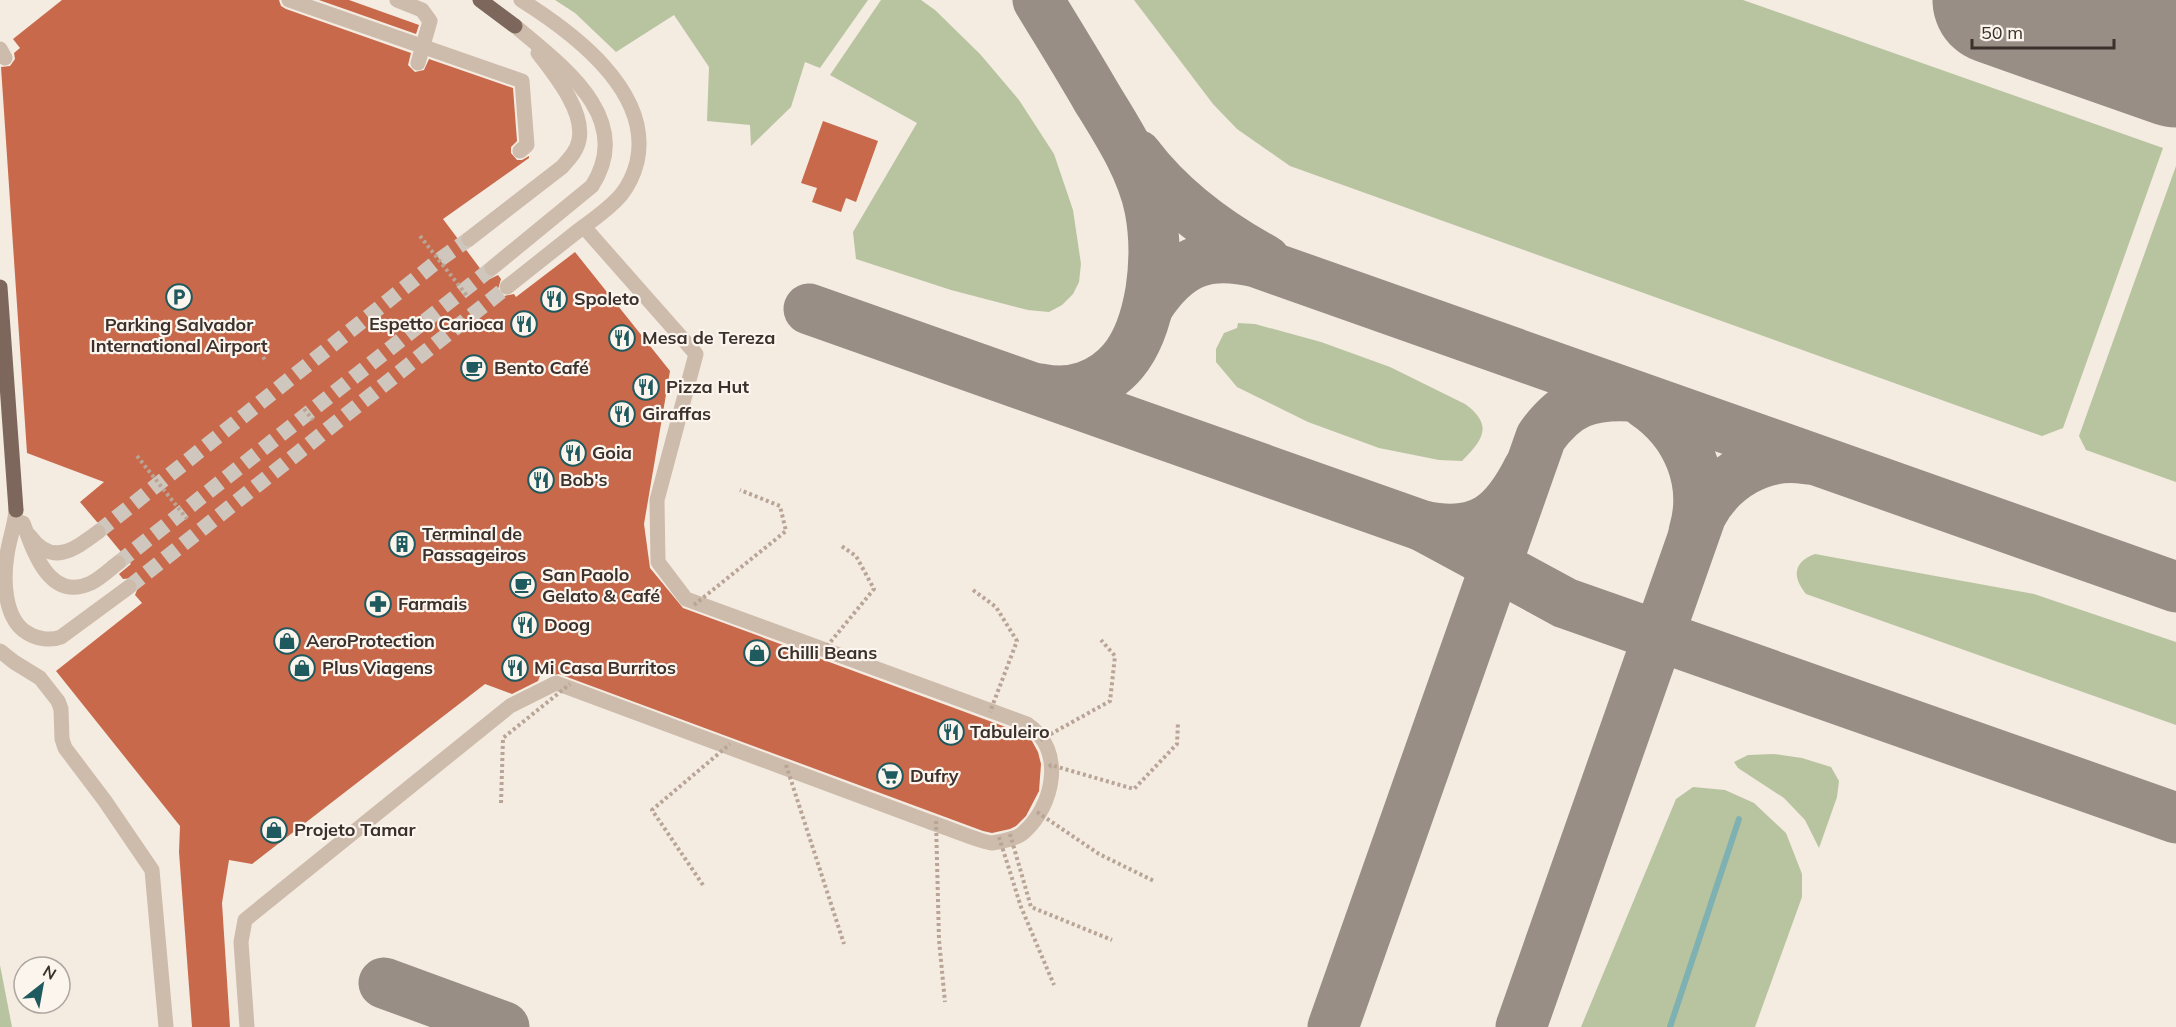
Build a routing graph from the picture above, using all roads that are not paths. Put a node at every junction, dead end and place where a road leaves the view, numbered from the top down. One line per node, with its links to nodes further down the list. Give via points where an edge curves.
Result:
1 (289, 0): 6 (lane)
2 (397, 0): 6 (lane, via 428,16 429,29)
3 (480, 0): 5 (main road)
4 (521, 0): 9 (lane, via 567,32 603,64 633,114 639,144 634,170 626,188 612,204)
5 (515, 26): 10 (lane, via 568,97 580,137 562,167); 11 (lane, via 583,87 602,123 606,141 600,173 592,186)
6 (423, 47): 7 (lane); 8 (lane, via 522,81 527,145)
7 (418, 63)
8 (520, 151)
9 (584, 227): 13 (lane); 21 (lane, via 696,354 657,500 658,562 686,599 1027,724 1049,754 1053,779 1038,813 1022,835 991,843 556,683 510,706 246,920 242,942)
10 (469, 239)
11 (492, 268)
12 (0, 287): 15 (main road)
13 (507, 287)
14 (0, 512): 15 (lane)
15 (20, 516): 16 (lane, via 36,543 56,553 76,548); 17 (lane, via 42,568 64,586 79,587 93,582); 18 (lane, via 7,554 8,608 16,624 29,634 54,640 70,633)
16 (98, 532)
17 (118, 563)
18 (129, 587)
19 (0, 651): 20 (lane, via 40,678 58,701 65,748 152,870)
20 (166, 1027)
21 (248, 1027)

